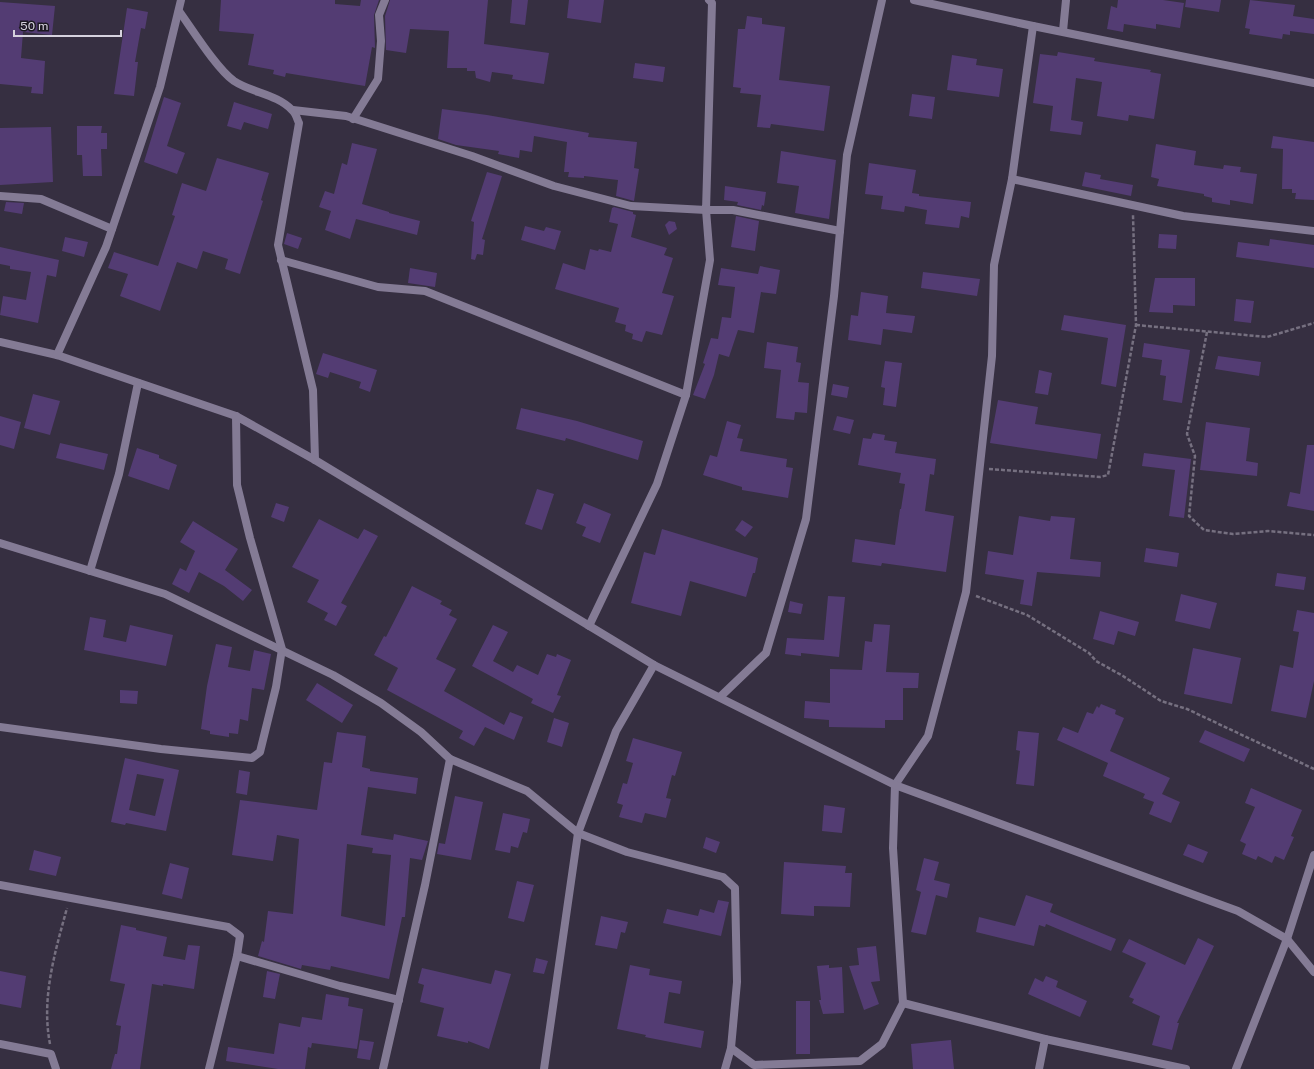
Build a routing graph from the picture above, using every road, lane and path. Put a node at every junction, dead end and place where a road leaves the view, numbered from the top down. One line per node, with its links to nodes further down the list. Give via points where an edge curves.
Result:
1 (181, 0): 7 (street)
2 (385, 0): 12 (street, via 379,14 381,41 378,79)
3 (709, 0): 16 (street, via 712,3)
4 (882, 0): 18 (street, via 847,155)
5 (914, 0): 8 (street)
6 (1066, 0): 9 (street)
7 (179, 10): 11 (street, via 233,80 254,92 274,98); 17 (street, via 160,87)
8 (1033, 26): 9 (street); 13 (street)
9 (1063, 31): 10 (street)
10 (1314, 83)
11 (293, 110): 12 (street); 20 (street, via 299,124 278,245)
12 (352, 118): 16 (street, via 472,156 554,186 631,206)
13 (1012, 179): 15 (street); 30 (street, via 994,265 992,356)
14 (0, 196): 17 (street, via 41,199)
15 (1133, 205): 19 (street, via 1183,216); 22 (path)
16 (706, 210): 18 (street, via 733,210); 27 (street, via 710,260)
17 (112, 229): 25 (street)
18 (840, 231): 38 (street, via 806,519 766,653)
19 (1314, 231)
20 (282, 260): 27 (street, via 378,287 425,291); 29 (street, via 313,390)
21 (1314, 323): 23 (path, via 1267,337)
22 (1136, 325): 23 (path); 30 (path, via 1108,474 1100,477)
23 (1206, 332): 31 (path, via 1187,434 1195,456 1189,516 1204,530 1233,534 1268,531)
24 (0, 342): 25 (street)
25 (57, 355): 26 (street)
26 (138, 383): 28 (street); 33 (street, via 119,474)
27 (686, 395): 35 (street, via 657,484)
28 (236, 416): 29 (street); 36 (street, via 237,485)
29 (315, 460): 35 (street)
30 (979, 468): 34 (street)
31 (1314, 535)
32 (0, 543): 33 (street)
33 (90, 571): 36 (street, via 165,594)
34 (966, 592): 41 (path, via 1027,615 1161,701 1187,709); 42 (street, via 928,736)
35 (589, 626): 37 (street)
36 (282, 649): 39 (street, via 276,687 260,752 252,758 161,749); 40 (street, via 334,675 381,703 421,732)
37 (654, 665): 38 (street); 43 (street, via 616,731)
38 (720, 698): 42 (street)
39 (0, 727)
40 (450, 759): 43 (street, via 527,791); 50 (street)
41 (1314, 769)
42 (896, 785): 47 (street, via 1238,911); 51 (street, via 893,848)
43 (578, 832): 54 (street, via 627,852 723,877 735,888 737,982); 59 (street)
44 (1314, 855): 47 (street)
45 (0, 885): 46 (street)
46 (70, 900): 48 (street, via 228,928 240,936); 55 (path, via 50,971 46,1027)
47 (1287, 939): 49 (street); 63 (street)
48 (237, 956): 50 (street); 57 (street)
49 (1314, 972)
50 (399, 1000): 58 (street)
51 (904, 1003): 52 (street); 54 (street, via 882,1044 860,1062 754,1065)
52 (1045, 1039): 61 (street); 62 (street)
53 (0, 1044): 55 (street)
54 (731, 1048): 60 (street)
55 (51, 1054): 56 (street)
56 (56, 1069)
57 (209, 1069)
58 (383, 1069)
59 (544, 1069)
60 (725, 1069)
61 (1039, 1069)
62 (1186, 1069)
63 (1236, 1069)

